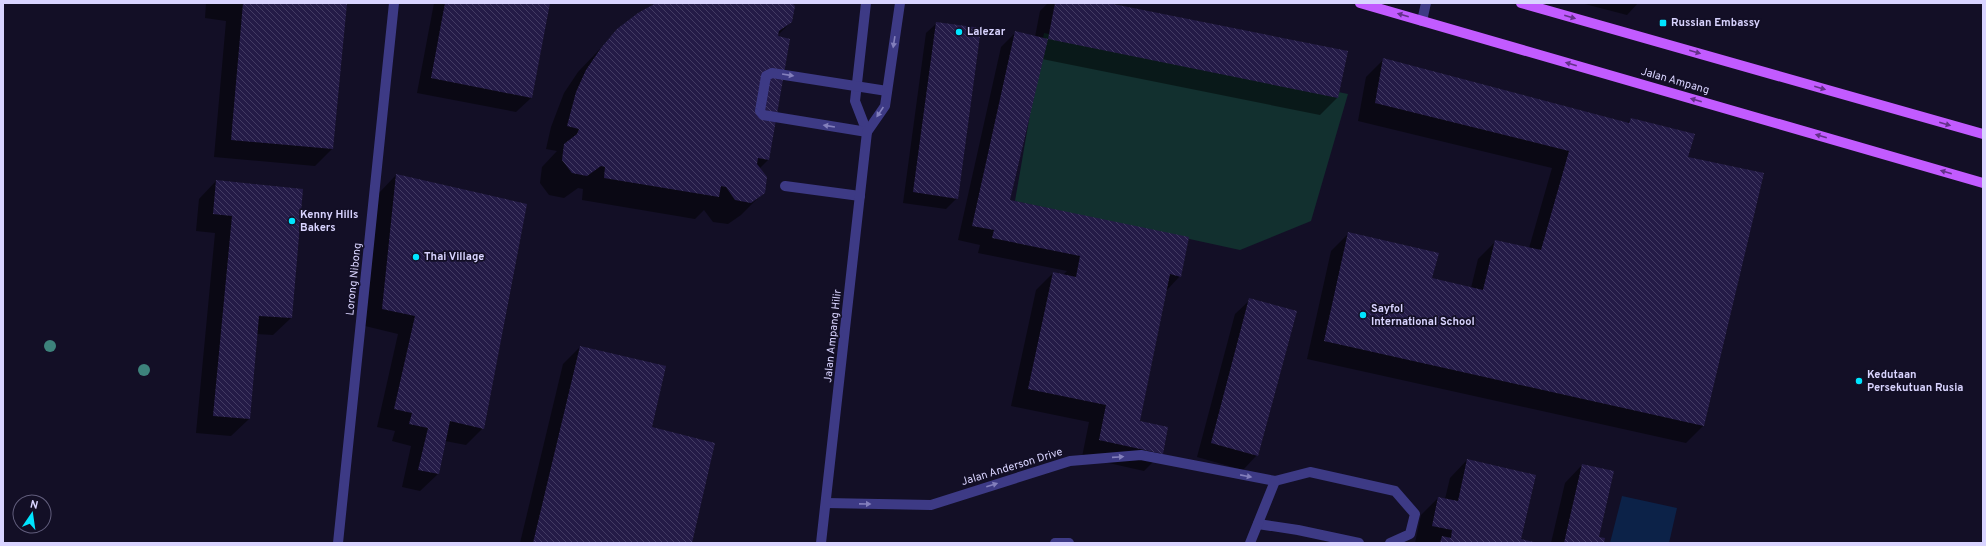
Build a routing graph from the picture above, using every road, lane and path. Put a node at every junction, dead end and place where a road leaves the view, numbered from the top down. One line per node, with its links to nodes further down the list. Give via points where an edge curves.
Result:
1 (394, 3): 19 (street, Lorong Nibong)
2 (866, 3): 9 (street, Jalan Ampang Hilir)
3 (900, 3): 10 (street, Jalan Ampang Hilir, one-way to 10)
4 (1360, 3): 8 (main road, Jalan Ampang, one-way to 4)
5 (1426, 3): 8 (street)
6 (1521, 3): 7 (main road)
7 (1533, 5): 12 (main road, one-way to 12)
8 (1422, 21): 13 (main road, Jalan Ampang, one-way to 8)
9 (857, 86): 10 (street); 11 (street, Jalan Ampang Hilir, via 854,101); 11 (street, one-way to 9, via 763,115 760,111 766,76 772,73)
10 (887, 90): 11 (street, Jalan Ampang Hilir, one-way to 11, via 885,106)
11 (867, 132): 15 (street, Jalan Ampang Hilir)
12 (1983, 134)
13 (1983, 182)
14 (785, 186): 15 (street)
15 (860, 196): 17 (street, Jalan Ampang Hilir)
16 (1275, 481): 17 (street, Jalan Anderson Drive, one-way to 16, via 931,505 1070,461 1141,456); 18 (street); 25 (street, via 1310,472 1395,491 1415,514 1410,534)
17 (826, 503): 20 (street, Jalan Ampang Hilir)
18 (1258, 524): 23 (street); 24 (street)
19 (338, 543)
20 (821, 543)
21 (1055, 543): 22 (street)
22 (1069, 543)
23 (1250, 543)
24 (1359, 543)
25 (1390, 543)

